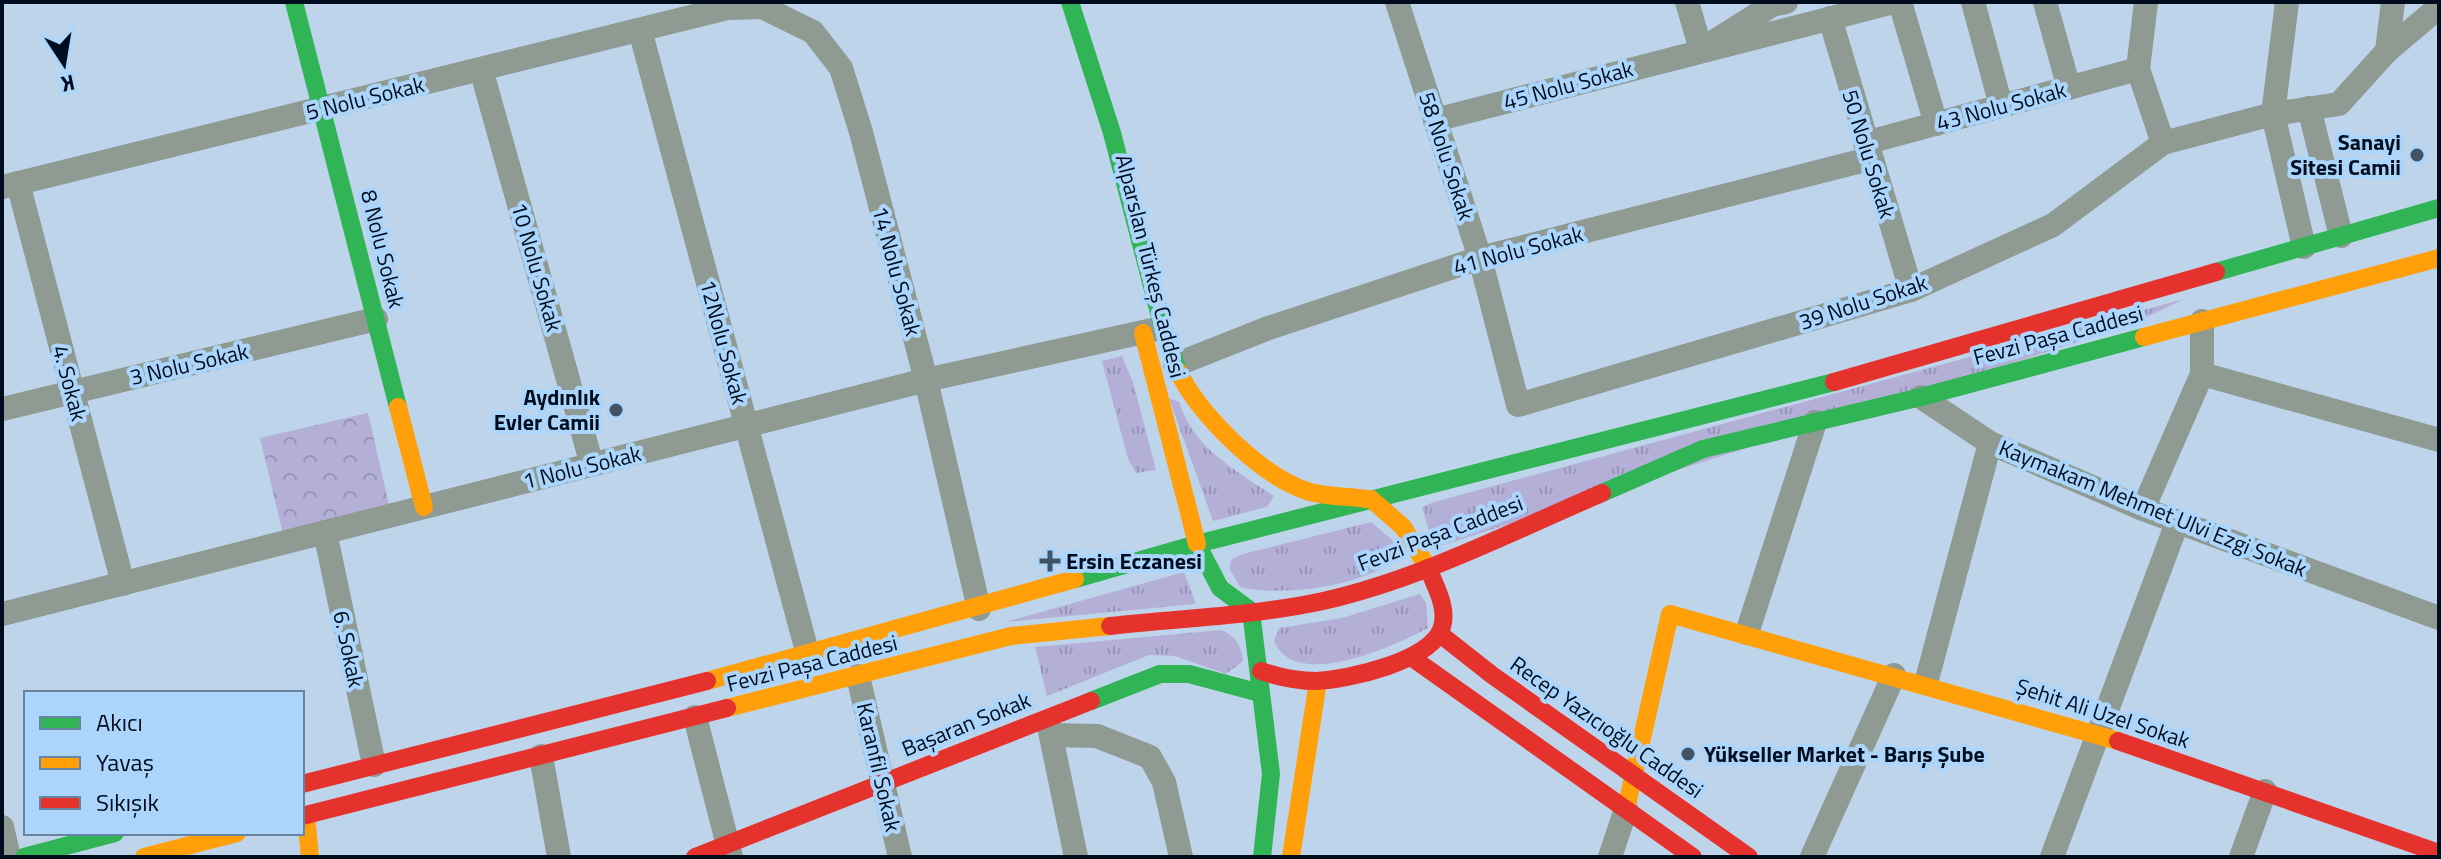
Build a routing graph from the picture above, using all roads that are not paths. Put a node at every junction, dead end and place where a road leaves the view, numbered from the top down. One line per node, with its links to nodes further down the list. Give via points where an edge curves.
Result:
1 (294, 2): 23 (main road, 8 Nolu Sokak)
2 (1070, 2): 41 (main road, Alparslan Türkeş Caddesi, via 1112,133)
3 (1397, 2): 26 (street, 58 Nolu Sokak)
4 (1687, 2): 17 (street)
5 (1786, 2): 17 (street, 45 Nolu Sokak, via 1772,5)
6 (1897, 2): 15 (street, 45 Nolu Sokak); 28 (street)
7 (1973, 2): 22 (street)
8 (2045, 2): 21 (street)
9 (2146, 2): 20 (street)
10 (2287, 2): 25 (street)
11 (2393, 2): 18 (street)
12 (729, 5): 16 (street, 5 Nolu Sokak); 45 (street, 14 Nolu Sokak, via 762,7 813,32 841,68)
13 (2439, 7): 18 (street, 39 Nolu Sokak)
14 (1054, 15): 27 (main road)
15 (1830, 18): 17 (street, 45 Nolu Sokak); 30 (street, 50 Nolu Sokak)
16 (640, 30): 19 (street, 5 Nolu Sokak); 51 (street, 12Nolu Sokak)
17 (1701, 50): 26 (street, 45 Nolu Sokak)
18 (2387, 51): 24 (street, 39 Nolu Sokak, via 2339,104)
19 (481, 69): 23 (street, 5 Nolu Sokak); 54 (street, 10 Nolu Sokak)
20 (2138, 69): 21 (street, 43 Nolu Sokak); 29 (street)
21 (2069, 88): 22 (street, 43 Nolu Sokak)
22 (2001, 106): 28 (street, 43 Nolu Sokak)
23 (322, 108): 32 (street, 5 Nolu Sokak); 40 (main road, 8 Nolu Sokak)
24 (2309, 108): 25 (street, 39 Nolu Sokak); 34 (street)
25 (2273, 114): 29 (street, 39 Nolu Sokak); 34 (street)
26 (1435, 120): 35 (street, 58 Nolu Sokak)
27 (1089, 123)
28 (1936, 124): 30 (street, 43 Nolu Sokak)
29 (2163, 143): 39 (street, 39 Nolu Sokak, via 2053,225)
30 (1867, 151): 35 (street, 41 Nolu Sokak); 39 (street, 50 Nolu Sokak)
31 (1101, 168): 37 (main road, Alparslan Türkeş Caddesi)
32 (10, 185): 46 (street, 4. Sokak)
33 (2439, 208): 34 (main road, Fevzi Paşa Caddesi)
34 (2323, 241): 38 (street); 55 (main road, Fevzi Paşa Caddesi, via 1791,395)
35 (1480, 258): 43 (street, 41 Nolu Sokak); 48 (street, 58 Nolu Sokak)
36 (2439, 258): 38 (main road, Fevzi Paşa Caddesi)
37 (1129, 273)
38 (2333, 287): 42 (main road, Fevzi Paşa Caddesi)
39 (1911, 290): 48 (street, 39 Nolu Sokak)
40 (376, 319): 46 (street, 3 Nolu Sokak); 56 (main road, 8 Nolu Sokak)
41 (1151, 321): 43 (main road); 45 (street, 1 Nolu Sokak); 60 (main road, Alparslan Türkeş Caddesi)
42 (2202, 321): 44 (street); 47 (main road, Fevzi Paşa Caddesi)
43 (1175, 365): 55 (main road, via 1191,398 1265,469 1305,491)
44 (2202, 374): 52 (street); 57 (street)
45 (926, 380): 51 (street, 1 Nolu Sokak); 63 (street, 14 Nolu Sokak)
46 (72, 392): 49 (street, 3 Nolu Sokak); 62 (street, 4. Sokak)
47 (1921, 397): 50 (main road, Fevzi Paşa Caddesi); 53 (street, Kaymakam Mehmet Ulvi Ezgi Sokak)
48 (1518, 405)
49 (2, 409)
50 (1815, 422): 61 (main road, Fevzi Paşa Caddesi, via 1703,449); 67 (street)
51 (747, 426): 54 (street, 1 Nolu Sokak); 69 (street, 12Nolu Sokak)
52 (2439, 440)
53 (1990, 443): 57 (street, Kaymakam Mehmet Ulvi Ezgi Sokak); 75 (street)
54 (592, 465): 56 (street, 1 Nolu Sokak)
55 (1371, 499): 60 (main road, Fevzi Paşa Caddesi); 61 (main road, via 1403,527)
56 (424, 507): 59 (street, 1 Nolu Sokak)
57 (2143, 509): 58 (street, Kaymakam Mehmet Ulvi Ezgi Sokak)
58 (2177, 523): 66 (street, Kaymakam Mehmet Ulvi Ezgi Sokak); 79 (street)
59 (325, 532): 62 (street, 1 Nolu Sokak); 81 (street, 6. Sokak)
60 (1197, 544): 63 (main road, Fevzi Paşa Caddesi); 64 (main road, Alparslan Türkeş Caddesi, via 1220,588)
61 (1428, 568): 64 (main road, Fevzi Paşa Caddesi, via 1321,601); 68 (main road, via 1443,616)
62 (123, 584): 65 (street, 1 Nolu Sokak)
63 (979, 609): 69 (main road, Fevzi Paşa Caddesi)
64 (1251, 611): 71 (main road); 73 (main road, Fevzi Paşa Caddesi, via 1011,636)
65 (2, 614)
66 (2439, 618)
67 (1747, 633): 72 (main road, Şehit Ali Uzel Sokak); 82 (main road, Şehit Ali Uzel Sokak, via 1670,614)
68 (1440, 634): 70 (main road); 82 (main road, Recep Yazıcıoğlu Caddesi)
69 (808, 655): 81 (main road, Fevzi Paşa Caddesi)
70 (1411, 657): 74 (main road); 86 (main road)
71 (1261, 671): 74 (main road); 76 (main road)
72 (1894, 675): 75 (main road, Şehit Ali Uzel Sokak); 107 (street)
73 (858, 676): 77 (main road, Fevzi Paşa Caddesi); 84 (street, Karanfil Sokak)
74 (1318, 681): 103 (main road)
75 (1926, 683): 79 (main road, Şehit Ali Uzel Sokak)
76 (1260, 693): 78 (main road, Başaran Sokak, via 1189,674 1160,674); 102 (main road, via 1271,774)
77 (695, 717): 80 (main road, Fevzi Paşa Caddesi); 91 (street)
78 (1049, 726): 84 (main road, Başaran Sokak); 100 (street); 101 (street, via 1097,736 1150,757 1164,782)
79 (2097, 734): 85 (main road, Şehit Ali Uzel Sokak); 108 (street)
80 (541, 756): 87 (main road, Fevzi Paşa Caddesi); 97 (street)
81 (374, 765): 83 (main road, Fevzi Paşa Caddesi)
82 (1632, 775): 86 (main road); 106 (main road, Recep Yazıcıoğlu Caddesi)
83 (304, 783)
84 (883, 784): 91 (main road, Başaran Sokak); 99 (street, Karanfil Sokak)
85 (2265, 791): 92 (main road, Şehit Ali Uzel Sokak); 109 (street)
86 (1626, 809): 104 (street); 105 (main road)
87 (304, 816): 96 (main road)
88 (2, 827): 93 (street)
89 (107, 835): 94 (main road)
90 (229, 835): 95 (main road)
91 (729, 851): 98 (main road, Başaran Sokak)
92 (2439, 853)
93 (9, 857)
94 (24, 857)
95 (144, 857)
96 (310, 857)
97 (559, 857)
98 (695, 857)
99 (900, 857)
100 (1076, 857)
101 (1181, 857)
102 (1262, 857)
103 (1291, 857)
104 (1610, 857)
105 (1693, 857)
106 (1749, 857)
107 (1812, 857)
108 (2052, 857)
109 (2241, 857)

